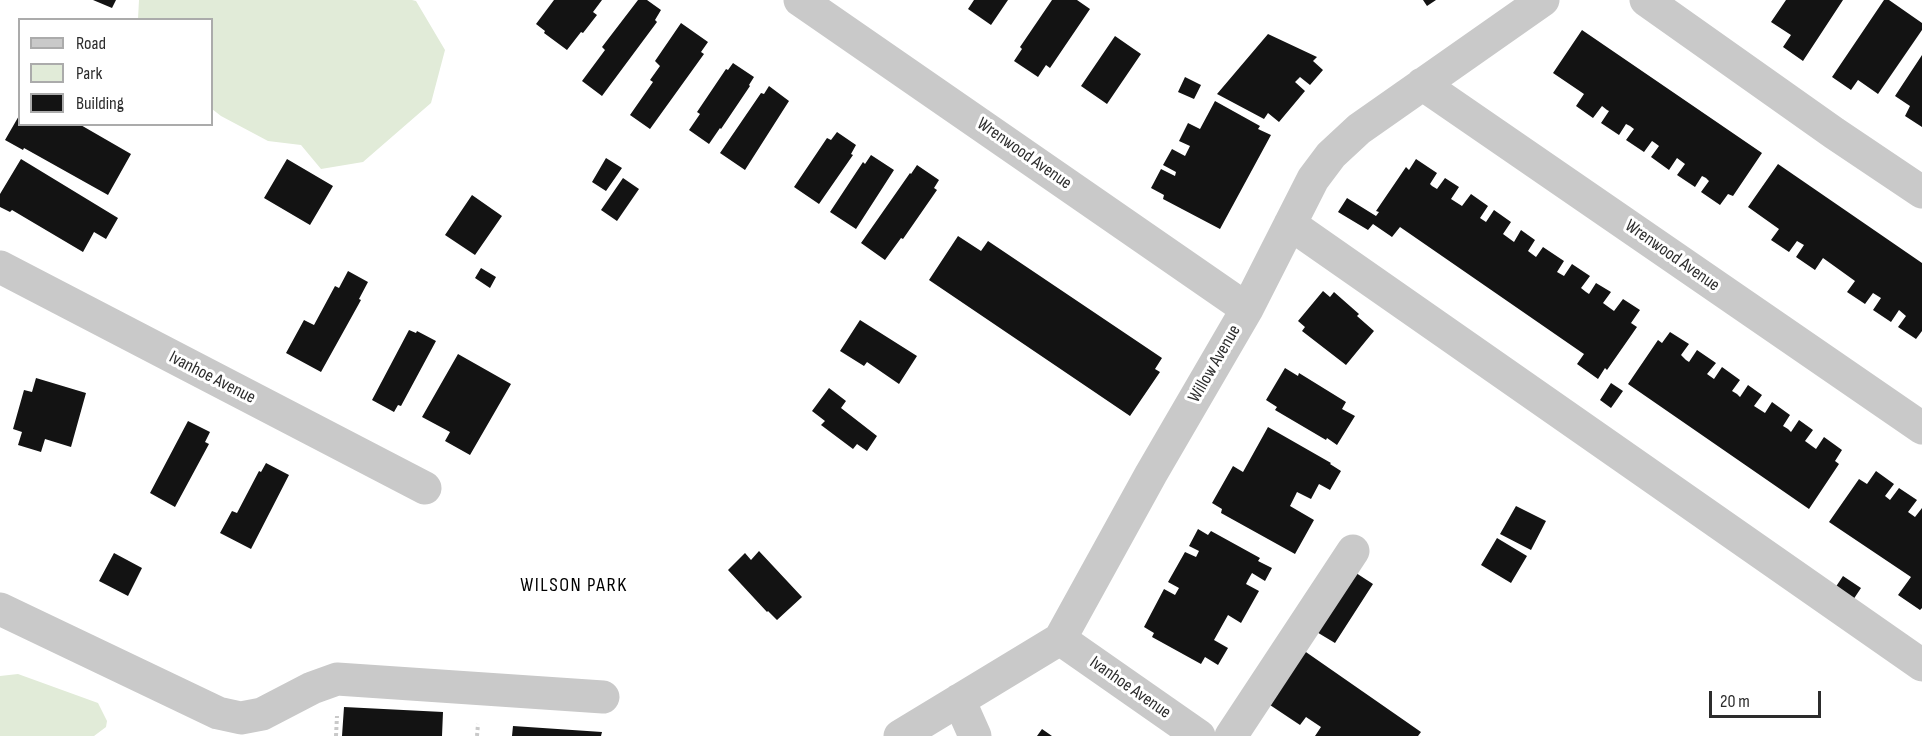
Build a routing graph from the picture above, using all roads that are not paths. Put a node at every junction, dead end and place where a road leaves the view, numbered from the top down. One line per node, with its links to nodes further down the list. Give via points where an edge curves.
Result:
1 (800, 0): 8 (street, Wrenwood Avenue)
2 (1543, 0): 4 (street, Willow Avenue)
3 (1646, 0): 5 (street)
4 (1422, 84): 6 (street, Willow Avenue, via 1359,129 1331,155 1313,179); 9 (street, Wrenwood Avenue)
5 (1922, 192)
6 (1290, 224): 8 (street, Willow Avenue); 14 (street)
7 (0, 267): 10 (street, Ivanhoe Avenue)
8 (1247, 309): 13 (street, Willow Avenue)
9 (1922, 429)
10 (425, 488)
11 (1353, 550): 20 (street)
12 (0, 609): 15 (street, via 218,713 241,718 262,714 337,679)
13 (1060, 639): 16 (street, Willow Avenue); 19 (street, Ivanhoe Avenue)
14 (1922, 665)
15 (603, 697)
16 (959, 700): 17 (street, Willow Avenue); 18 (street)
17 (900, 736)
18 (975, 736)
19 (1199, 736)
20 (1231, 736)

